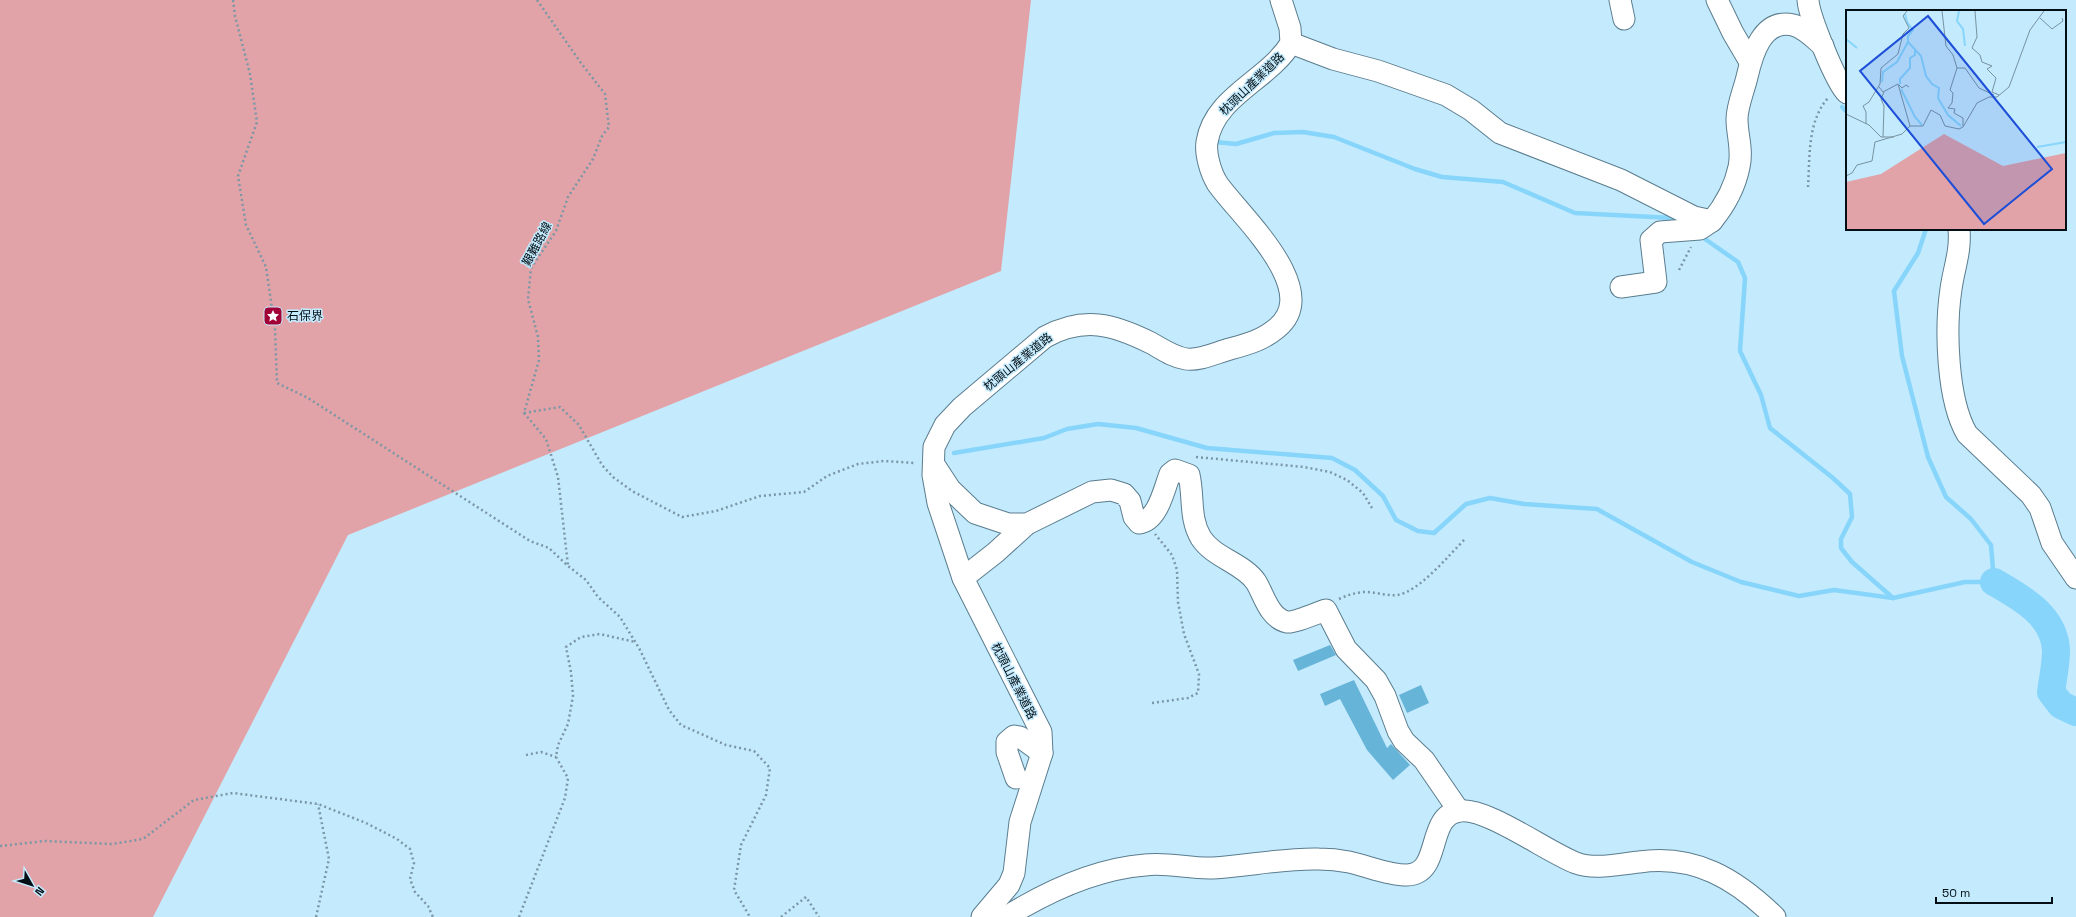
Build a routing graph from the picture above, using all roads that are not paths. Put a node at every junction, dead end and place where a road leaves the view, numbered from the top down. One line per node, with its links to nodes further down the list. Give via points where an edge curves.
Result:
1 (1281, 0): 4 (street, 枕頭山產業道路, via 1290,28)
2 (1717, 0): 6 (street)
3 (1808, 0): 5 (street)
4 (1291, 43): 8 (street, via 1446,95 1471,110 1500,133 1621,180); 11 (street, 枕頭山產業道路, via 1277,62 1239,93 1220,113 1211,125 1206,144 1209,164 1217,182 1260,234 1284,270 1290,304 1287,315 1279,326 1256,342 1188,359 1176,356 1125,330 1081,324 1059,329 1045,337 945,424 934,447)
5 (1823, 46): 6 (street, via 1794,25 1780,25 1765,34 1755,47); 7 (street)
6 (1750, 62): 8 (street, via 1737,118 1741,150 1739,168 1724,207)
7 (1844, 90)
8 (1706, 225): 10 (street, via 1660,232 1651,240 1656,282)
9 (1959, 230): 14 (street, via 1959,255 1951,291 1947,339 1960,422 1967,434 2031,495 2040,508 2052,543)
10 (1620, 287)
11 (934, 464): 12 (street, via 950,489 975,513 1008,524); 13 (street, 枕頭山產業道路, via 933,475 938,503)
12 (1026, 524): 13 (street); 17 (street, via 1092,492 1111,490 1124,494 1130,501 1134,517 1139,523 1147,522 1170,474 1180,470 1188,475 1193,520 1202,538 1219,555 1247,573 1280,619 1289,622 1326,610 1346,649 1376,680 1404,741 1424,760)
13 (963, 578): 15 (street, 枕頭山產業道路, via 1041,732)
14 (2076, 578)
15 (1042, 753): 16 (street, via 1020,737 1014,736 1007,742); 18 (street, 枕頭山產業道路, via 1020,822 1014,873 1009,885)
16 (1016, 778)
17 (1459, 811): 19 (street, via 1448,816 1438,828 1427,863 1417,872 1408,875 1390,873 1347,861 1318,859 1212,868 1146,864 1115,869 1070,884); 20 (street, via 1474,812 1575,863 1590,867 1656,859 1685,862 1710,870 1741,887)
18 (982, 917)
19 (1006, 917)
20 (1775, 917)

